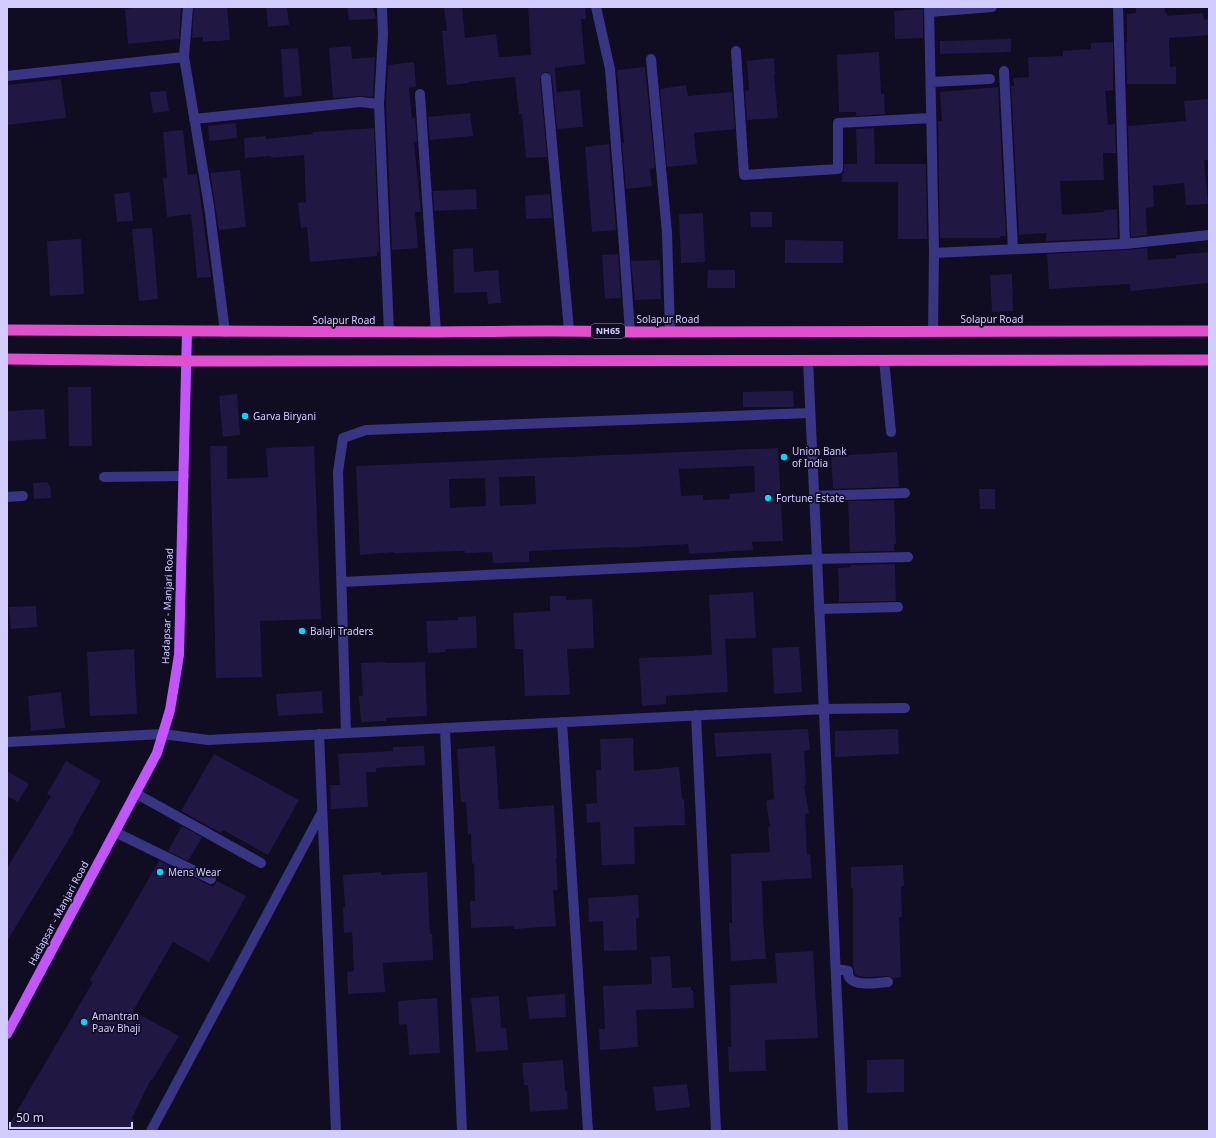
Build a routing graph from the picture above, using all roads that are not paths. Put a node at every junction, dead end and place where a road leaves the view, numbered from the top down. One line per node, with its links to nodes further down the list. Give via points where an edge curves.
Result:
1 (188, 7): 8 (street)
2 (382, 7): 16 (street)
3 (596, 7): 31 (street, via 610,69)
4 (992, 7): 6 (street)
5 (1118, 7): 20 (street)
6 (929, 9): 14 (street)
7 (736, 51): 18 (street, via 744,175 838,169 838,123)
8 (184, 57): 11 (street); 17 (street)
9 (651, 59): 32 (street, via 667,233)
10 (1004, 71): 21 (street)
11 (7, 76)
12 (546, 78): 24 (street)
13 (990, 79): 14 (street)
14 (930, 82): 18 (street)
15 (420, 94): 30 (street)
16 (379, 104): 17 (street, via 360,102); 29 (street)
17 (194, 118): 28 (street)
18 (931, 118): 22 (street)
19 (1209, 235): 20 (street)
20 (1125, 244): 21 (street)
21 (1013, 249): 22 (street)
22 (934, 253): 25 (street)
23 (7, 330): 27 (highway, Solapur Road / NH65)
24 (569, 330): 30 (highway, Solapur Road / NH65); 31 (highway, Solapur Road / NH65)
25 (933, 331): 26 (highway, Solapur Road / NH65); 32 (highway, Solapur Road / NH65)
26 (1209, 331)
27 (187, 332): 28 (highway, Solapur Road / NH65); 37 (main road, Hadapsar - Manjari Road)
28 (225, 332): 29 (highway, Solapur Road / NH65)
29 (389, 332): 30 (highway, Solapur Road / NH65)
30 (436, 332)
31 (630, 332): 32 (highway, Solapur Road / NH65)
32 (670, 332)
33 (7, 360): 37 (highway)
34 (808, 360): 35 (highway); 37 (highway); 38 (street)
35 (884, 360): 36 (highway); 39 (street)
36 (1209, 360)
37 (185, 361): 40 (main road, Hadapsar - Manjari Road)
38 (810, 414): 44 (street); 48 (street, via 366,430 343,438 338,472)
39 (891, 432)
40 (184, 476): 41 (street); 57 (main road, Hadapsar - Manjari Road, via 179,655 170,710)
41 (104, 477)
42 (905, 493): 44 (street)
43 (23, 496): 45 (street)
44 (814, 496): 47 (street)
45 (7, 497)
46 (908, 556): 47 (street)
47 (817, 558): 48 (street); 50 (street)
48 (342, 582): 56 (street)
49 (898, 607): 50 (street)
50 (819, 609): 52 (street)
51 (904, 708): 52 (street)
52 (824, 709): 53 (street); 65 (street)
53 (696, 715): 54 (street); 72 (street)
54 (562, 722): 55 (street); 71 (street)
55 (445, 728): 56 (street); 70 (street)
56 (346, 733): 58 (street)
57 (163, 734): 58 (street, via 208,740); 59 (street); 60 (main road, Hadapsar - Manjari Road, via 157,753)
58 (319, 734): 61 (street)
59 (7, 742)
60 (135, 794): 62 (main road, Hadapsar - Manjari Road); 63 (street)
61 (322, 812): 68 (street); 69 (street)
62 (115, 832): 64 (street); 67 (main road, Hadapsar - Manjari Road)
63 (261, 863)
64 (211, 879)
65 (836, 970): 66 (street, via 848,971 849,978 855,982); 73 (street)
66 (888, 982)
67 (7, 1034)
68 (151, 1131)
69 (336, 1131)
70 (462, 1131)
71 (588, 1131)
72 (716, 1131)
73 (843, 1131)

